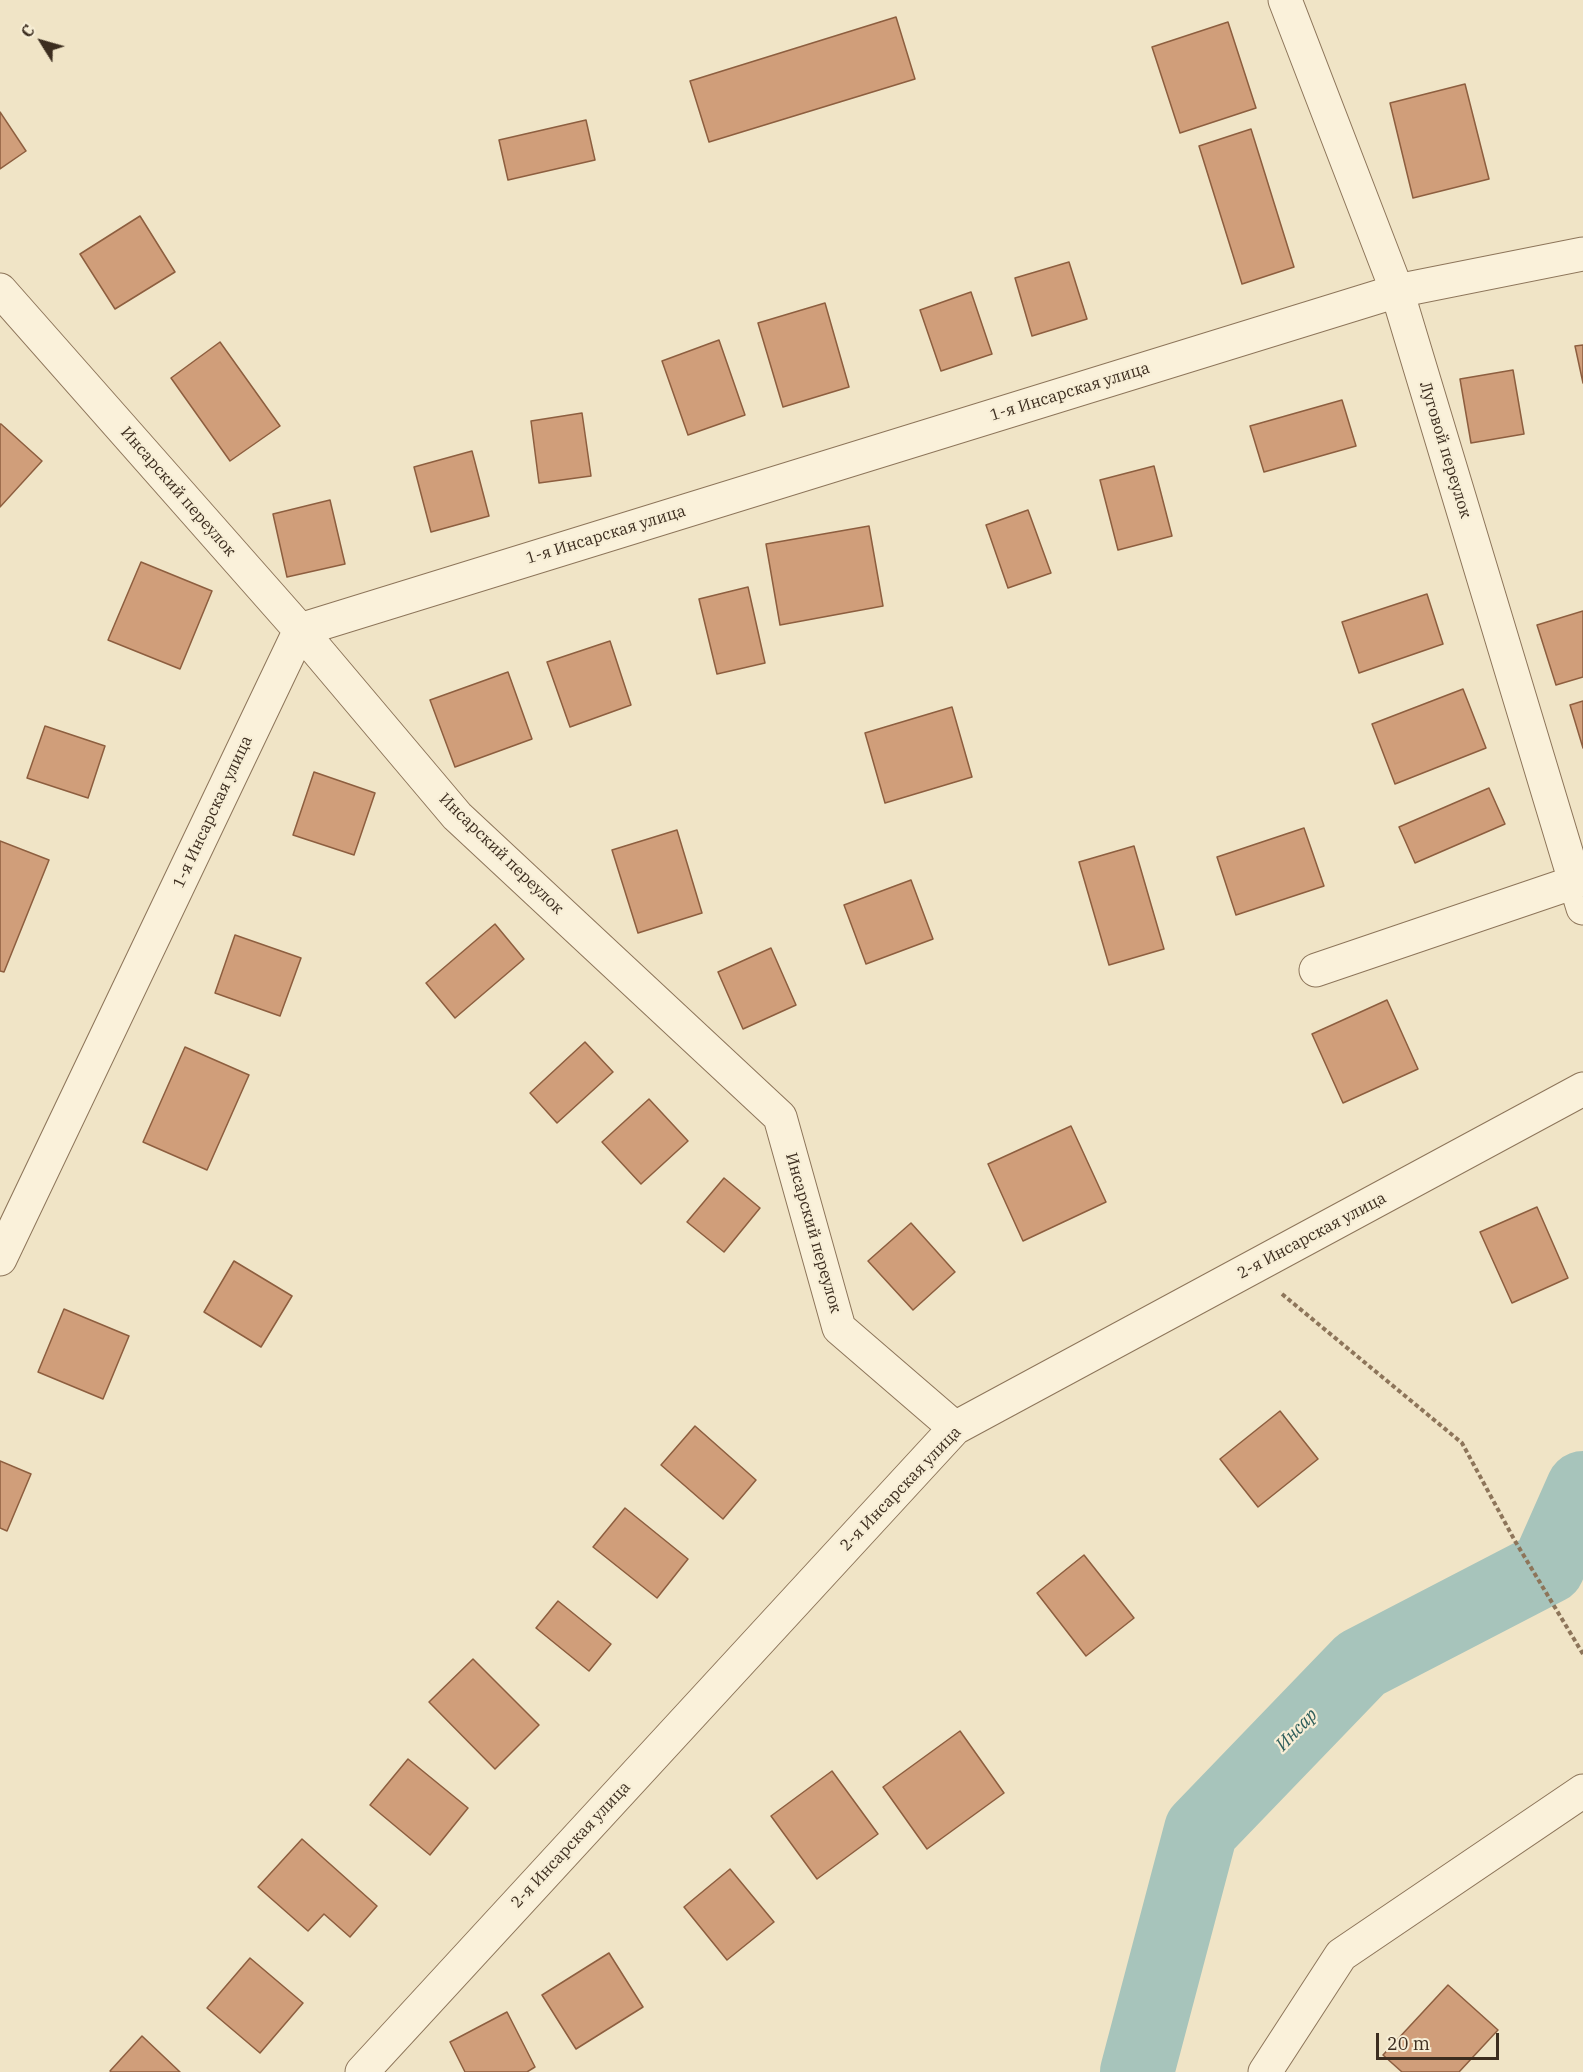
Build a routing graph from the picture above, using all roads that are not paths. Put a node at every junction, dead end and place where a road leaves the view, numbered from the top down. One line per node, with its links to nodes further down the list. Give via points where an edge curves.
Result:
1 (1285, 0): 4 (street, Луговой переулок)
2 (1583, 254): 4 (street, 1-я Инсарская улица)
3 (0, 290): 5 (street, Инсарский переулок)
4 (1397, 291): 5 (street, 1-я Инсарская улица); 6 (street, Луговой переулок)
5 (300, 630): 9 (street, 1-я Инсарская улица); 10 (street, Инсарский переулок, via 457,816 780,1117 839,1328)
6 (1579, 895): 7 (street)
7 (1316, 970)
8 (1583, 1089): 10 (street, 2-я Инсарская улица)
9 (0, 1259)
10 (954, 1428): 12 (street, 2-я Инсарская улица)
11 (1583, 1791): 13 (street, via 1341,1955)
12 (362, 2072)
13 (1265, 2072)

